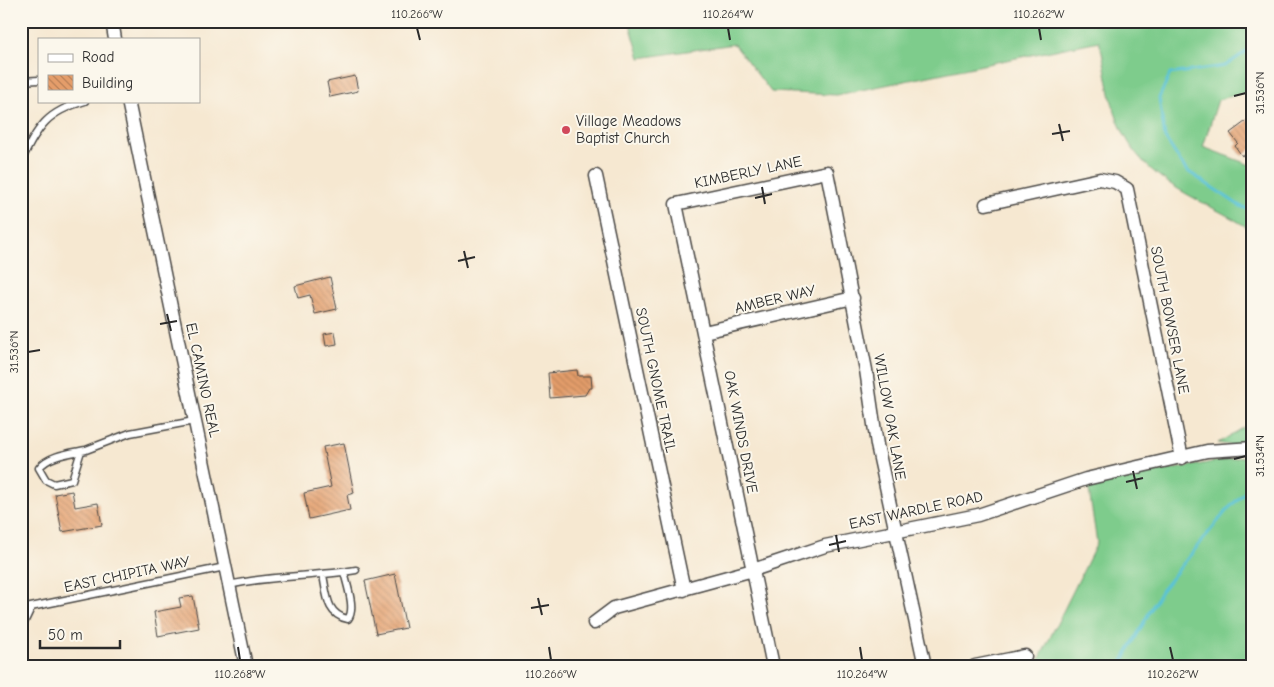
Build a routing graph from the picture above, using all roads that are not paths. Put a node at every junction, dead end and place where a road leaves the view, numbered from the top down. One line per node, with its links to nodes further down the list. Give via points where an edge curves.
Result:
1 (112, 21): 2 (street)
2 (115, 38)
3 (38, 80): 4 (lane)
4 (21, 81)
5 (82, 102): 7 (lane, via 50,115 38,129)
6 (128, 102): 14 (street, EL CAMINO REAL)
7 (21, 161)
8 (827, 172): 10 (street, KIMBERLY LANE); 12 (street, WILLOW OAK LANE)
9 (596, 176): 25 (street, SOUTH GNOME TRAIL)
10 (676, 204): 13 (street, OAK WINDS DRIVE)
11 (986, 204): 17 (street, SOUTH BOWSER LANE, via 1100,179 1127,189)
12 (853, 298): 13 (street, AMBER WAY); 18 (street, WILLOW OAK LANE, via 876,445)
13 (704, 332): 21 (street, OAK WINDS DRIVE)
14 (194, 421): 16 (lane, via 130,433); 19 (street, EL CAMINO REAL)
15 (1253, 448): 17 (street, EAST WARDLE ROAD, via 1207,451)
16 (81, 451): 16 (lane, via 43,462 40,468 42,475 54,484 72,480)
17 (1182, 458): 18 (street, EAST WARDLE ROAD, via 1086,478 978,514)
18 (896, 531): 21 (street, EAST WARDLE ROAD, via 825,546); 33 (street, WILLOW OAK LANE)
19 (225, 567): 24 (street, EL CAMINO REAL); 26 (lane, EAST CHIPITA WAY)
20 (356, 570): 22 (lane)
21 (753, 570): 25 (street, EAST WARDLE ROAD); 32 (street, OAK WINDS DRIVE)
22 (344, 572): 23 (lane); 23 (lane, via 351,609 348,620 339,618 329,607)
23 (323, 575): 24 (lane, via 269,577)
24 (229, 585): 31 (street, EL CAMINO REAL)
25 (684, 590): 28 (street, EAST WARDLE ROAD, via 614,608)
26 (33, 607): 27 (lane, EAST CHIPITA WAY); 29 (lane)
27 (21, 610)
28 (594, 624)
29 (21, 629)
30 (1025, 656): 34 (street)
31 (246, 666)
32 (773, 666)
33 (925, 666)
34 (975, 666)

